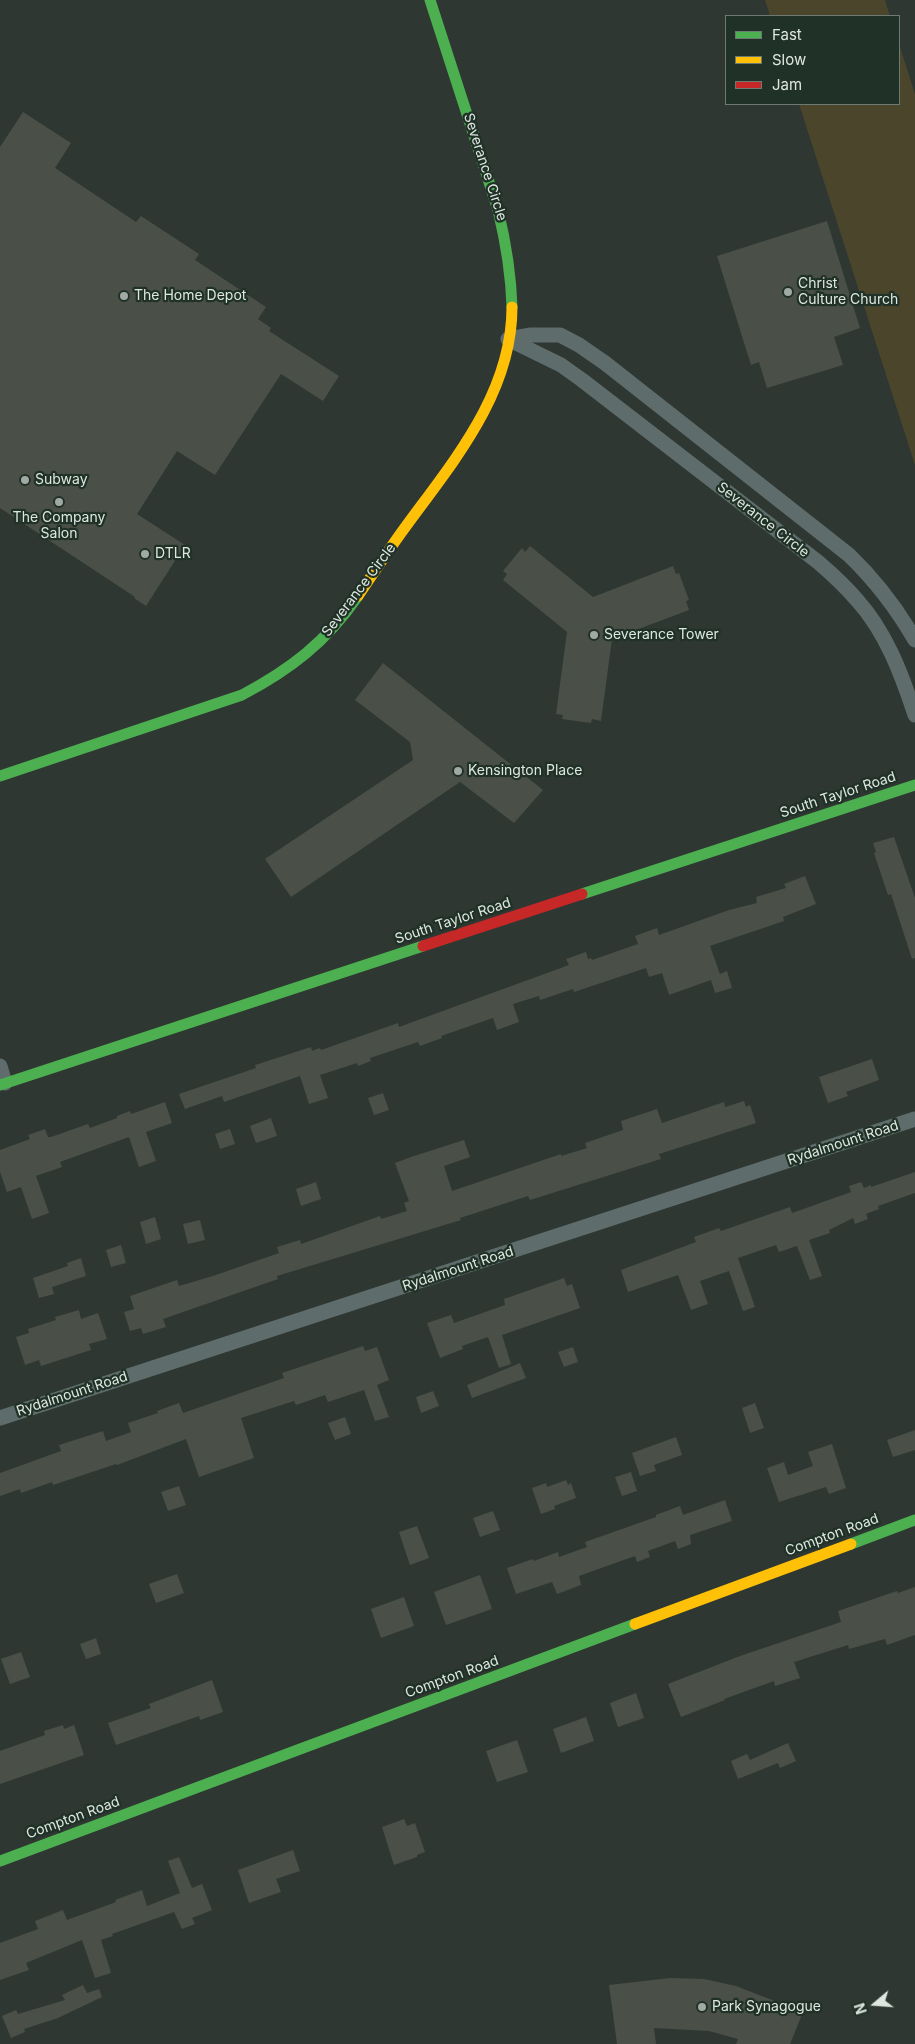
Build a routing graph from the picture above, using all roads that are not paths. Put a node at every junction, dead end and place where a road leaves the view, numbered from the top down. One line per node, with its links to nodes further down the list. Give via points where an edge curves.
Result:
1 (430, 0): 2 (street, Severance Circle, via 502,220 511,268)
2 (508, 340): 3 (street, Severance Circle, via 531,335 560,335 605,363 849,555 892,603); 4 (street, Severance Circle, via 582,380 840,582 878,629 893,657); 5 (street, Severance Circle, via 498,379 482,416 462,449 348,609 324,638 297,662 242,695)
3 (915, 640)
4 (915, 715)
5 (0, 776)
6 (915, 786): 8 (street, South Taylor Road)
7 (0, 1066): 8 (street)
8 (3, 1084)
9 (915, 1119): 10 (street, Rydalmount Road)
10 (0, 1418)
11 (915, 1520): 12 (street, Compton Road)
12 (0, 1861)

